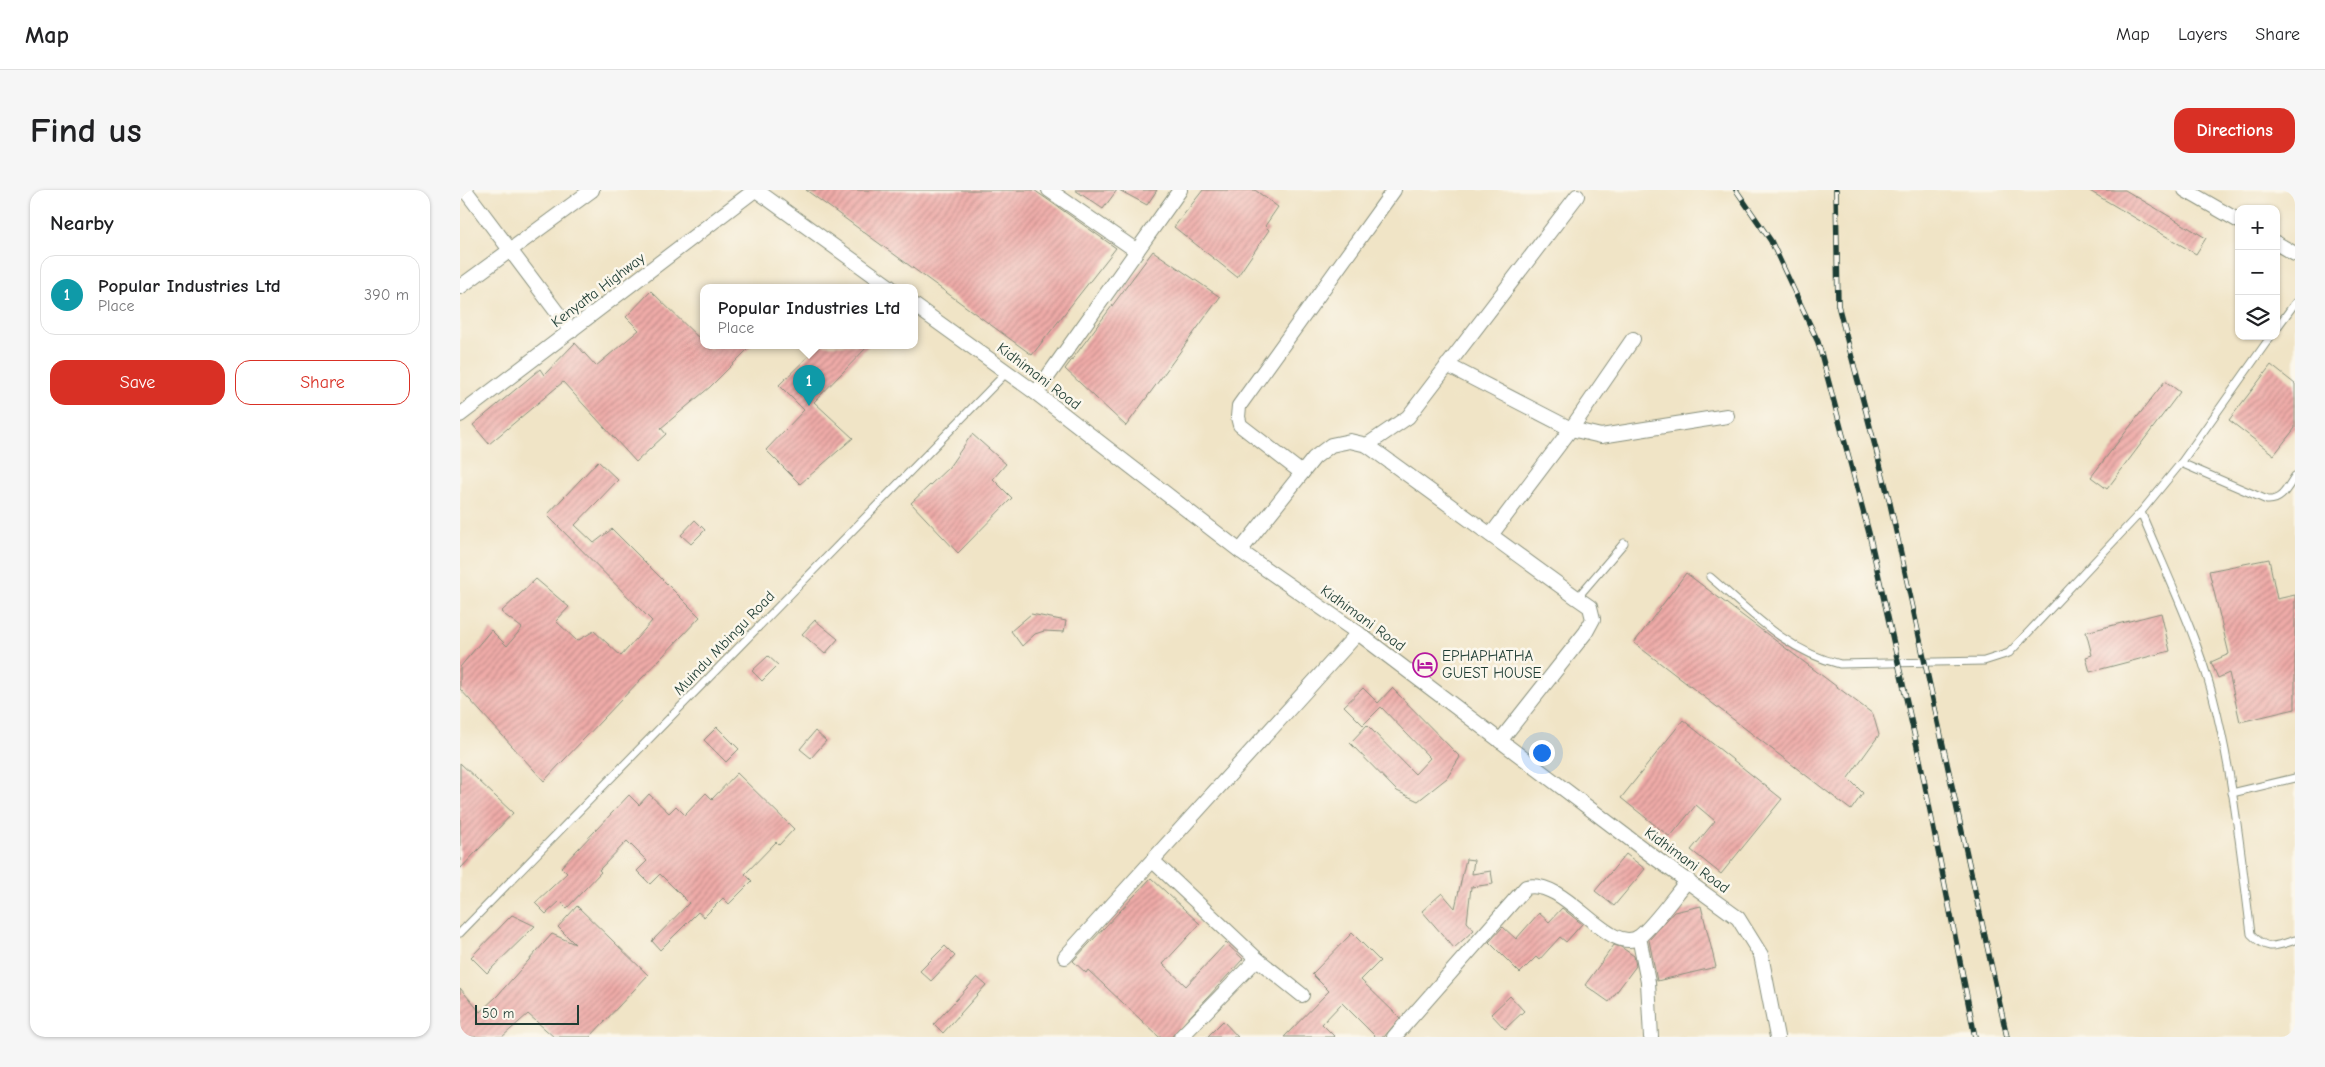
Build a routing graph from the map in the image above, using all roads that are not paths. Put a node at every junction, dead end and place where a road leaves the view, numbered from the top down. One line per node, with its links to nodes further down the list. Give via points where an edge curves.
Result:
1 (465, 190): 11 (street)
2 (592, 190): 11 (street)
3 (755, 190): 14 (street); 19 (street, Kenyatta Highway)
4 (1049, 190): 12 (street)
5 (1180, 190): 12 (street)
6 (1394, 190): 30 (street, via 1238,406 1240,425)
7 (2185, 190): 9 (street)
8 (1577, 196): 22 (street)
9 (2235, 219)
10 (2280, 245): 13 (street)
11 (510, 250): 15 (street); 19 (street)
12 (1136, 251): 24 (street)
13 (2295, 254)
14 (886, 284)
15 (460, 287)
16 (2295, 303): 18 (lane)
17 (918, 308): 23 (street, Kidhimani Road)
18 (2280, 324)
19 (571, 331): 25 (street, Kenyatta Highway)
20 (1633, 339): 27 (street)
21 (2268, 340): 29 (lane)
22 (1447, 365): 27 (street); 28 (street, via 1408,416)
23 (1007, 372): 24 (street, Kidhimani Road); 44 (lane, Muindu Mbingu Road)
24 (1036, 393): 35 (street, Kidhimani Road)
25 (460, 415)
26 (1727, 416): 27 (street, via 1601,436)
27 (1572, 429): 33 (street)
28 (1367, 445): 30 (street, via 1350,441 1330,444); 33 (street)
29 (2181, 463): 31 (lane, via 2274,501 2280,498); 32 (lane)
30 (1302, 474): 35 (street)
31 (2295, 476)
32 (2141, 512): 36 (lane, via 2019,645 2009,653 1984,661 1840,664 1823,660 1782,638); 41 (lane, via 2213,697)
33 (1491, 535): 37 (street)
34 (1624, 543): 37 (lane)
35 (1240, 551): 38 (street, Kidhimani Road)
36 (1710, 577)
37 (1577, 598): 39 (street, via 1590,607 1593,619 1586,632)
38 (1358, 633): 39 (street, Kidhimani Road); 42 (street)
39 (1500, 740): 43 (street, Kidhimani Road)
40 (2295, 778): 41 (lane)
41 (2232, 793): 46 (lane, via 2251,934 2260,944 2273,947)
42 (1153, 861): 47 (street); 48 (street)
43 (1688, 880): 45 (street); 53 (street, Kidhimani Road, via 1738,918 1761,955)
44 (460, 933)
45 (1639, 937): 51 (street, via 1628,941 1612,937 1562,895 1532,885 1526,887); 52 (street, via 1648,982)
46 (2295, 940)
47 (1065, 957)
48 (1257, 959): 49 (street); 50 (street)
49 (1302, 995)
50 (1181, 1037)
51 (1394, 1037)
52 (1650, 1037)
53 (1777, 1037)

